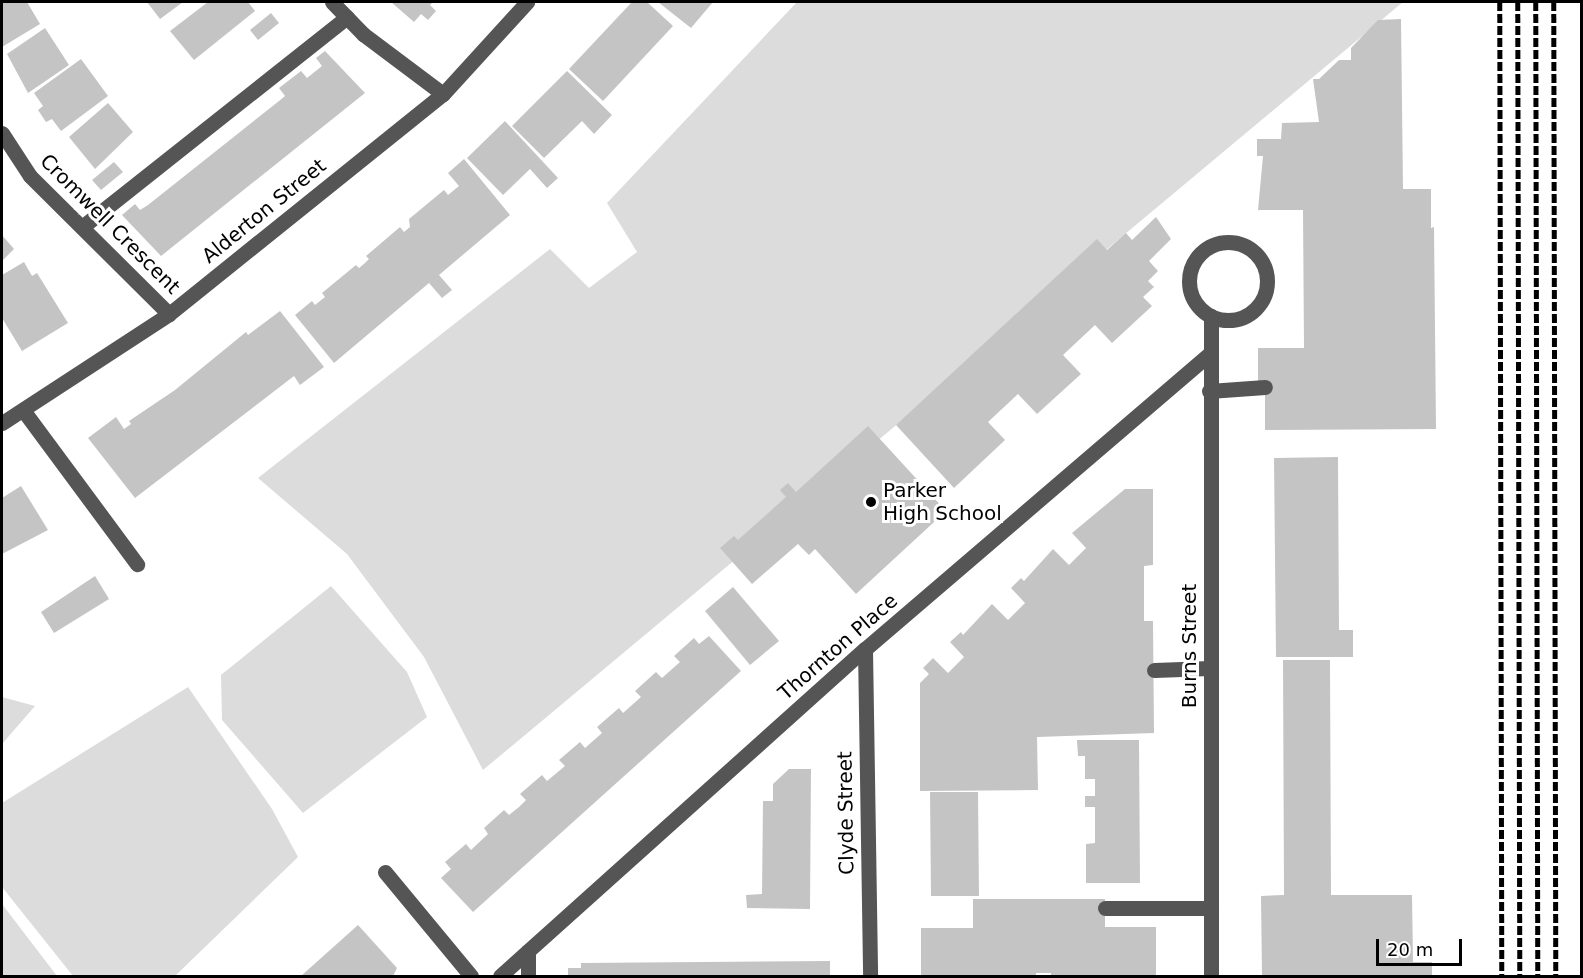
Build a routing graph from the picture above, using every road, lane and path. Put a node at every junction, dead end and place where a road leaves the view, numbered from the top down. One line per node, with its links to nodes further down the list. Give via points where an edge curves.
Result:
1 (332, 2): 3 (street)
2 (527, 2): 4 (street, Alderton Street)
3 (347, 17): 4 (street, via 363,34); 6 (street)
4 (443, 94): 7 (street, Alderton Street)
5 (2, 133): 6 (street, Cromwell Crescent, via 30,176)
6 (82, 227): 7 (street, Cromwell Crescent)
7 (170, 314): 12 (street, Alderton Street)
8 (1211, 316): 8 (street, via 1238,318 1260,302 1266,290 1265,269 1249,248 1219,243 1206,248 1191,267 1191,293); 9 (street, Burns Street)
9 (1209, 354): 11 (street, Burns Street); 15 (street, Thornton Place)
10 (1265, 387): 11 (street)
11 (1209, 391): 16 (street, Burns Street)
12 (23, 410): 13 (street, Alderton Street); 14 (street)
13 (2, 423)
14 (137, 564)
15 (865, 649): 21 (street, Thornton Place); 25 (street, Clyde Street)
16 (1209, 668): 17 (street); 20 (street, Burns Street)
17 (1154, 670)
18 (385, 872): 22 (street)
19 (1105, 908): 20 (street)
20 (1211, 908): 26 (street, Burns Street)
21 (528, 951): 23 (street, Thornton Place); 24 (street)
22 (471, 976)
23 (500, 976)
24 (528, 976)
25 (870, 976)
26 (1211, 976)

